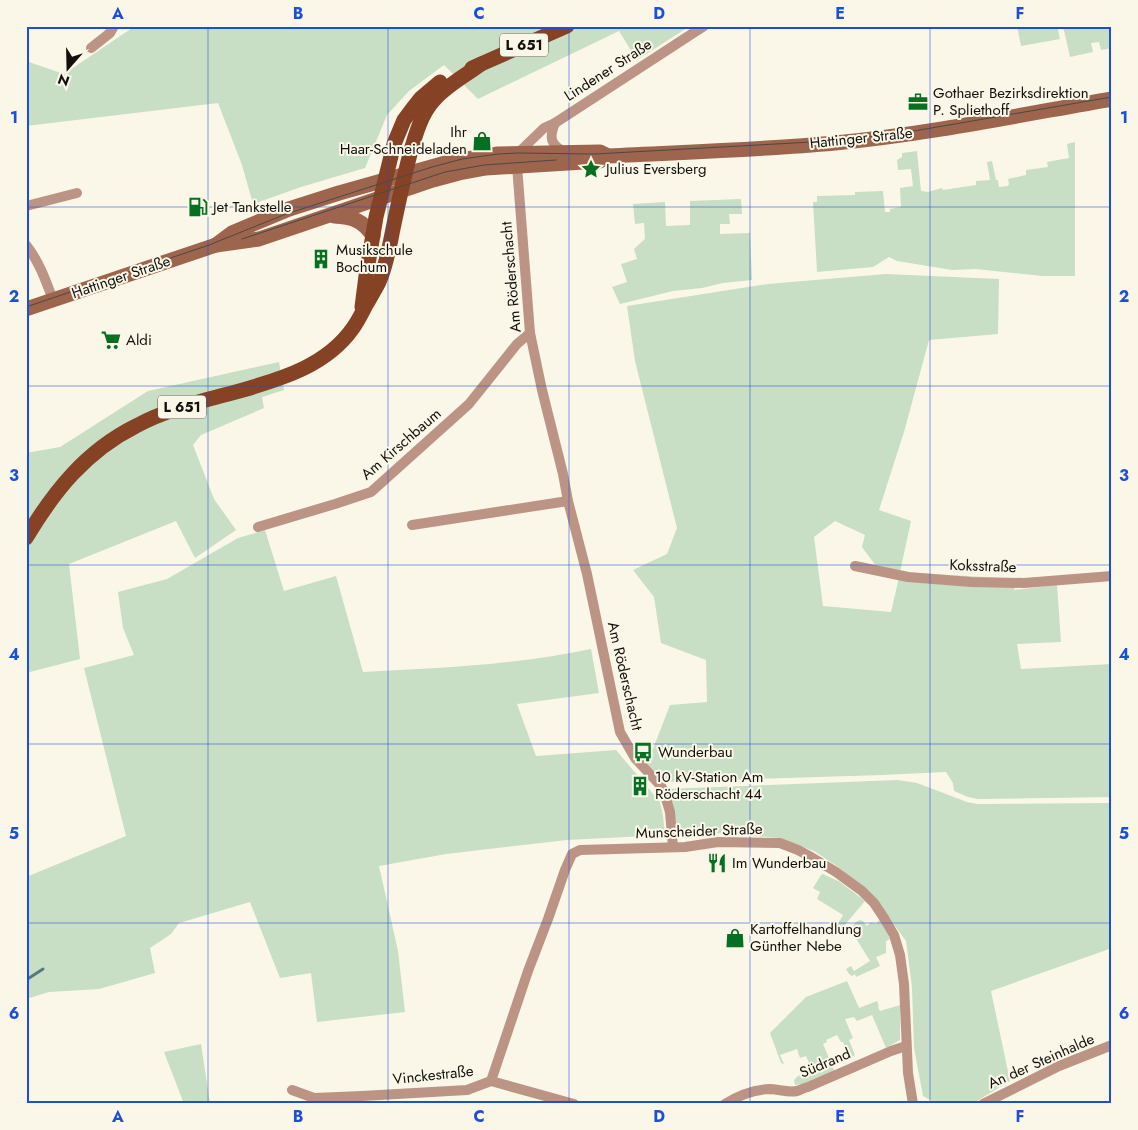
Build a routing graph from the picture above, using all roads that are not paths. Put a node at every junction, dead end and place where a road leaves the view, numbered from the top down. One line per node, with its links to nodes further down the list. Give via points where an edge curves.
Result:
1 (114, 26): 4 (street)
2 (567, 26): 5 (main road, L 651)
3 (704, 26): 7 (street, Lindener Straße)
4 (91, 48)
5 (481, 64): 11 (main road, L 651, via 434,100 420,123); 12 (main road, L 651, via 443,80 421,98 404,120)
6 (1112, 99): 9 (street, Hattinger Straße, via 939,129 835,142)
7 (554, 123): 8 (street, via 551,131 553,143); 10 (street, Lindener Straße, via 544,128)
8 (566, 152): 9 (street, Hattinger Straße, via 600,152); 10 (street, Hattinger Straße)
9 (608, 156): 10 (street, Hattinger Straße, via 600,161)
10 (517, 160): 11 (street, Hattinger Straße, via 498,154 462,159); 13 (street, Hattinger Straße); 24 (street, Am Röderschacht)
11 (404, 175): 12 (street, Hattinger Straße); 13 (main road, L 651)
12 (385, 180): 15 (main road, L 651); 20 (street, Hattinger Straße, via 289,209 232,233)
13 (401, 191): 15 (street, Hattinger Straße); 23 (main road, L 651, via 387,257 379,282)
14 (77, 193): 16 (street)
15 (381, 198): 17 (street, Hattinger Straße); 18 (main road, L 651)
16 (26, 206)
17 (327, 216): 18 (street, Hattinger Straße, via 360,221); 20 (street, Hattinger Straße, via 259,239)
18 (373, 236): 23 (main road, L 651)
19 (26, 245): 21 (street, via 40,267)
20 (216, 245): 21 (street, Hattinger Straße)
21 (53, 300): 22 (street, Hattinger Straße)
22 (26, 309)
23 (362, 313): 28 (main road, L 651, via 342,342 315,363 276,380 158,416 117,436 68,477)
24 (530, 334): 25 (street, Am Röderschacht); 27 (street, Am Kirschbaum, via 517,344 469,404 371,492)
25 (568, 501): 26 (street); 31 (street, Am Röderschacht, via 620,732 635,758 664,792 670,812)
26 (412, 524)
27 (258, 527)
28 (26, 538)
29 (855, 566): 30 (street, Koksstraße, via 908,577 971,582)
30 (1112, 576)
31 (672, 847): 33 (street, Munscheider Straße, via 718,842 780,843 811,857 862,891 884,918 898,948 904,984); 34 (street, Munscheider Straße, via 580,850 572,854)
32 (1112, 1045): 39 (street, An der Steinhalde, via 1059,1066)
33 (906, 1046): 36 (street, Munscheider Straße); 38 (street, Südrand, via 808,1087 795,1091 771,1089 748,1092)
34 (491, 1081): 35 (street, Vinckestraße, via 467,1090 362,1096 314,1098); 37 (street, Vinckestraße)
35 (292, 1090)
36 (914, 1103)
37 (574, 1104)
38 (725, 1104)
39 (983, 1104)

